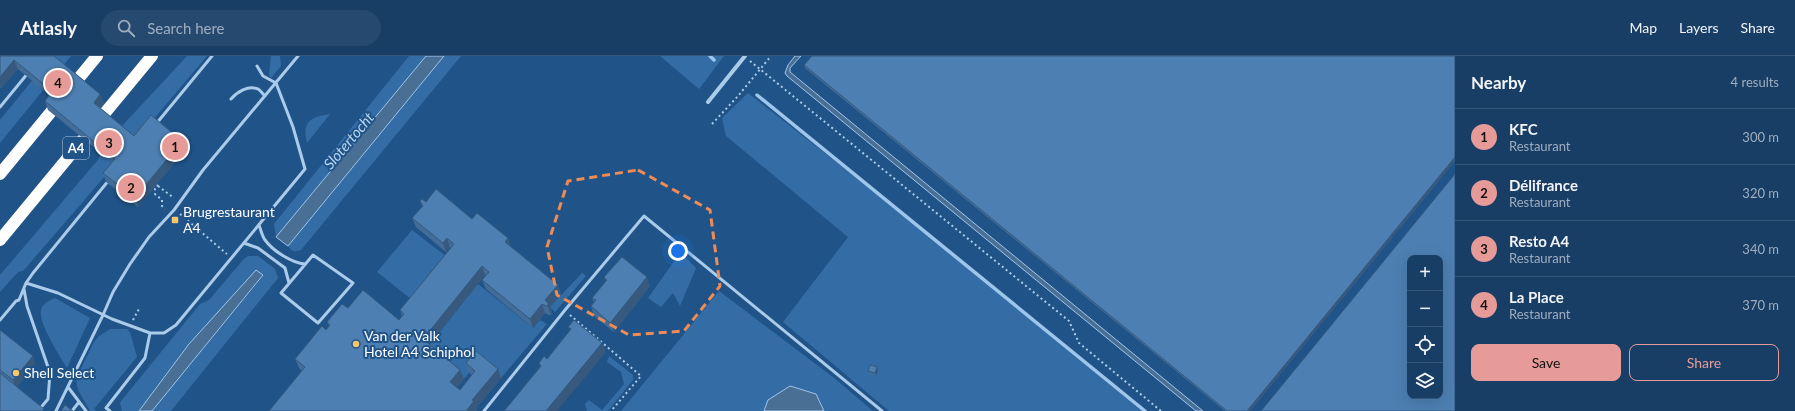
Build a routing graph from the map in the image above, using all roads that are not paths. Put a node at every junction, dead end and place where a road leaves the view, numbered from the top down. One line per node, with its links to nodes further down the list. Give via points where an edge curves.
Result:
1 (97, 56): 14 (highway)
2 (152, 56): 17 (highway, A4)
3 (212, 56): 13 (lane)
4 (298, 56): 8 (lane)
5 (745, 56): 11 (street)
6 (257, 66): 8 (lane, via 263,76)
7 (32, 68): 12 (lane)
8 (276, 83): 9 (lane); 16 (lane, via 293,126 305,169)
9 (265, 96): 10 (lane, via 258,89 249,89 237,92); 23 (lane, via 174,210 149,237 113,292)
10 (231, 98)
11 (708, 102)
12 (0, 107)
13 (153, 127)
14 (0, 174)
15 (113, 175): 20 (lane)
16 (259, 225): 18 (lane); 19 (lane, via 264,239 269,244 290,261)
17 (0, 240)
18 (244, 243): 21 (lane, via 258,248 285,268); 25 (lane, via 176,325 164,333)
19 (305, 264): 21 (lane); 21 (lane, via 313,255 353,283 318,323 281,293)
20 (26, 283): 22 (lane); 23 (lane, via 58,293)
21 (290, 283)
22 (24, 289): 24 (lane, via 19,300); 28 (lane, via 27,306 50,373 48,400)
23 (103, 315): 25 (lane); 26 (lane)
24 (0, 320)
25 (150, 333): 32 (lane, via 145,358 106,408)
26 (68, 387): 27 (lane); 29 (lane)
27 (79, 402): 30 (lane); 31 (lane)
28 (38, 411)
29 (56, 411)
30 (72, 411)
31 (87, 411)
32 (110, 411)
33 (484, 411): 34 (lane, via 644,216)
34 (882, 411)

